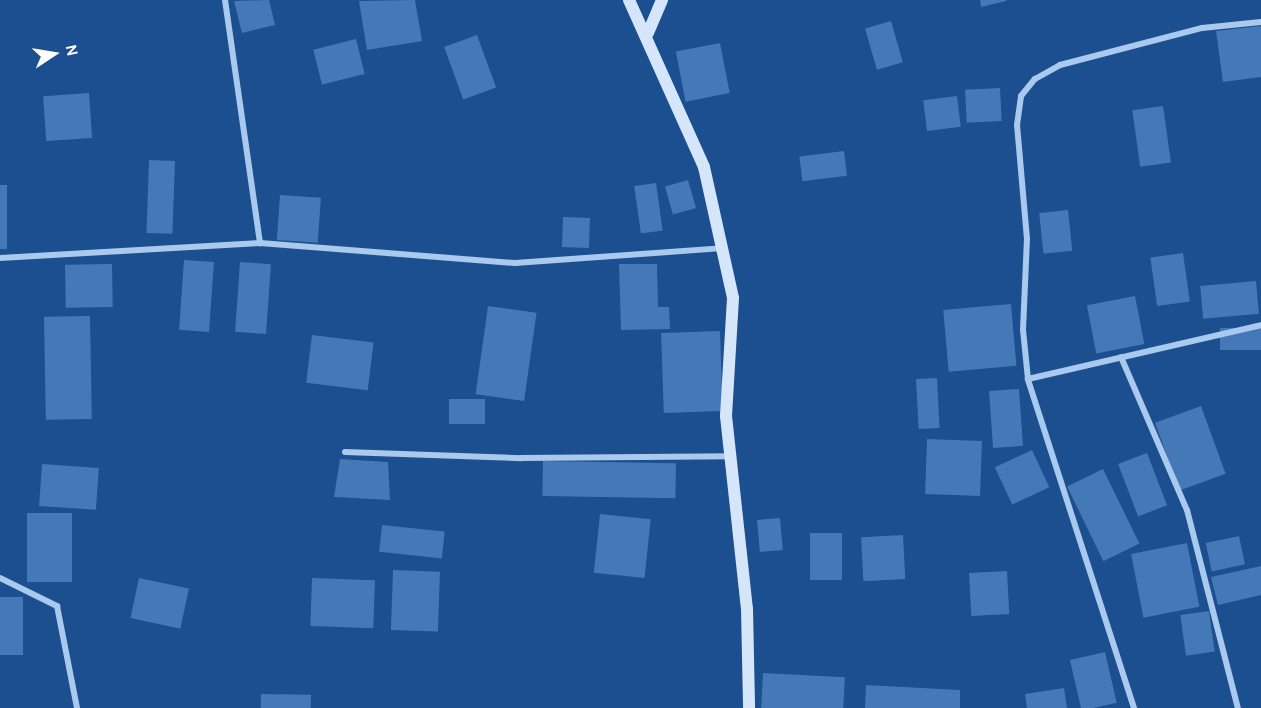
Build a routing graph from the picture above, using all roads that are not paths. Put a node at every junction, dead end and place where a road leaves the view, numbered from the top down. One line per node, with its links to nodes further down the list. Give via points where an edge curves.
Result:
1 (225, 0): 6 (street)
2 (629, 0): 5 (street)
3 (663, 0): 5 (street)
4 (1261, 22): 11 (street, via 1202,28 1080,60 1035,79 1021,96 1017,125 1027,239 1023,330)
5 (648, 33): 7 (street, via 704,167)
6 (260, 243): 7 (street, via 515,263); 8 (street)
7 (722, 248): 13 (street, via 733,298 726,416)
8 (0, 258)
9 (1261, 325): 10 (street)
10 (1121, 357): 11 (street); 18 (street, via 1187,510)
11 (1028, 379): 17 (street)
12 (345, 452): 13 (street, via 521,458)
13 (731, 456): 16 (street, via 747,609)
14 (0, 578): 15 (street, via 57,606)
15 (77, 708)
16 (749, 708)
17 (1134, 708)
18 (1238, 708)

